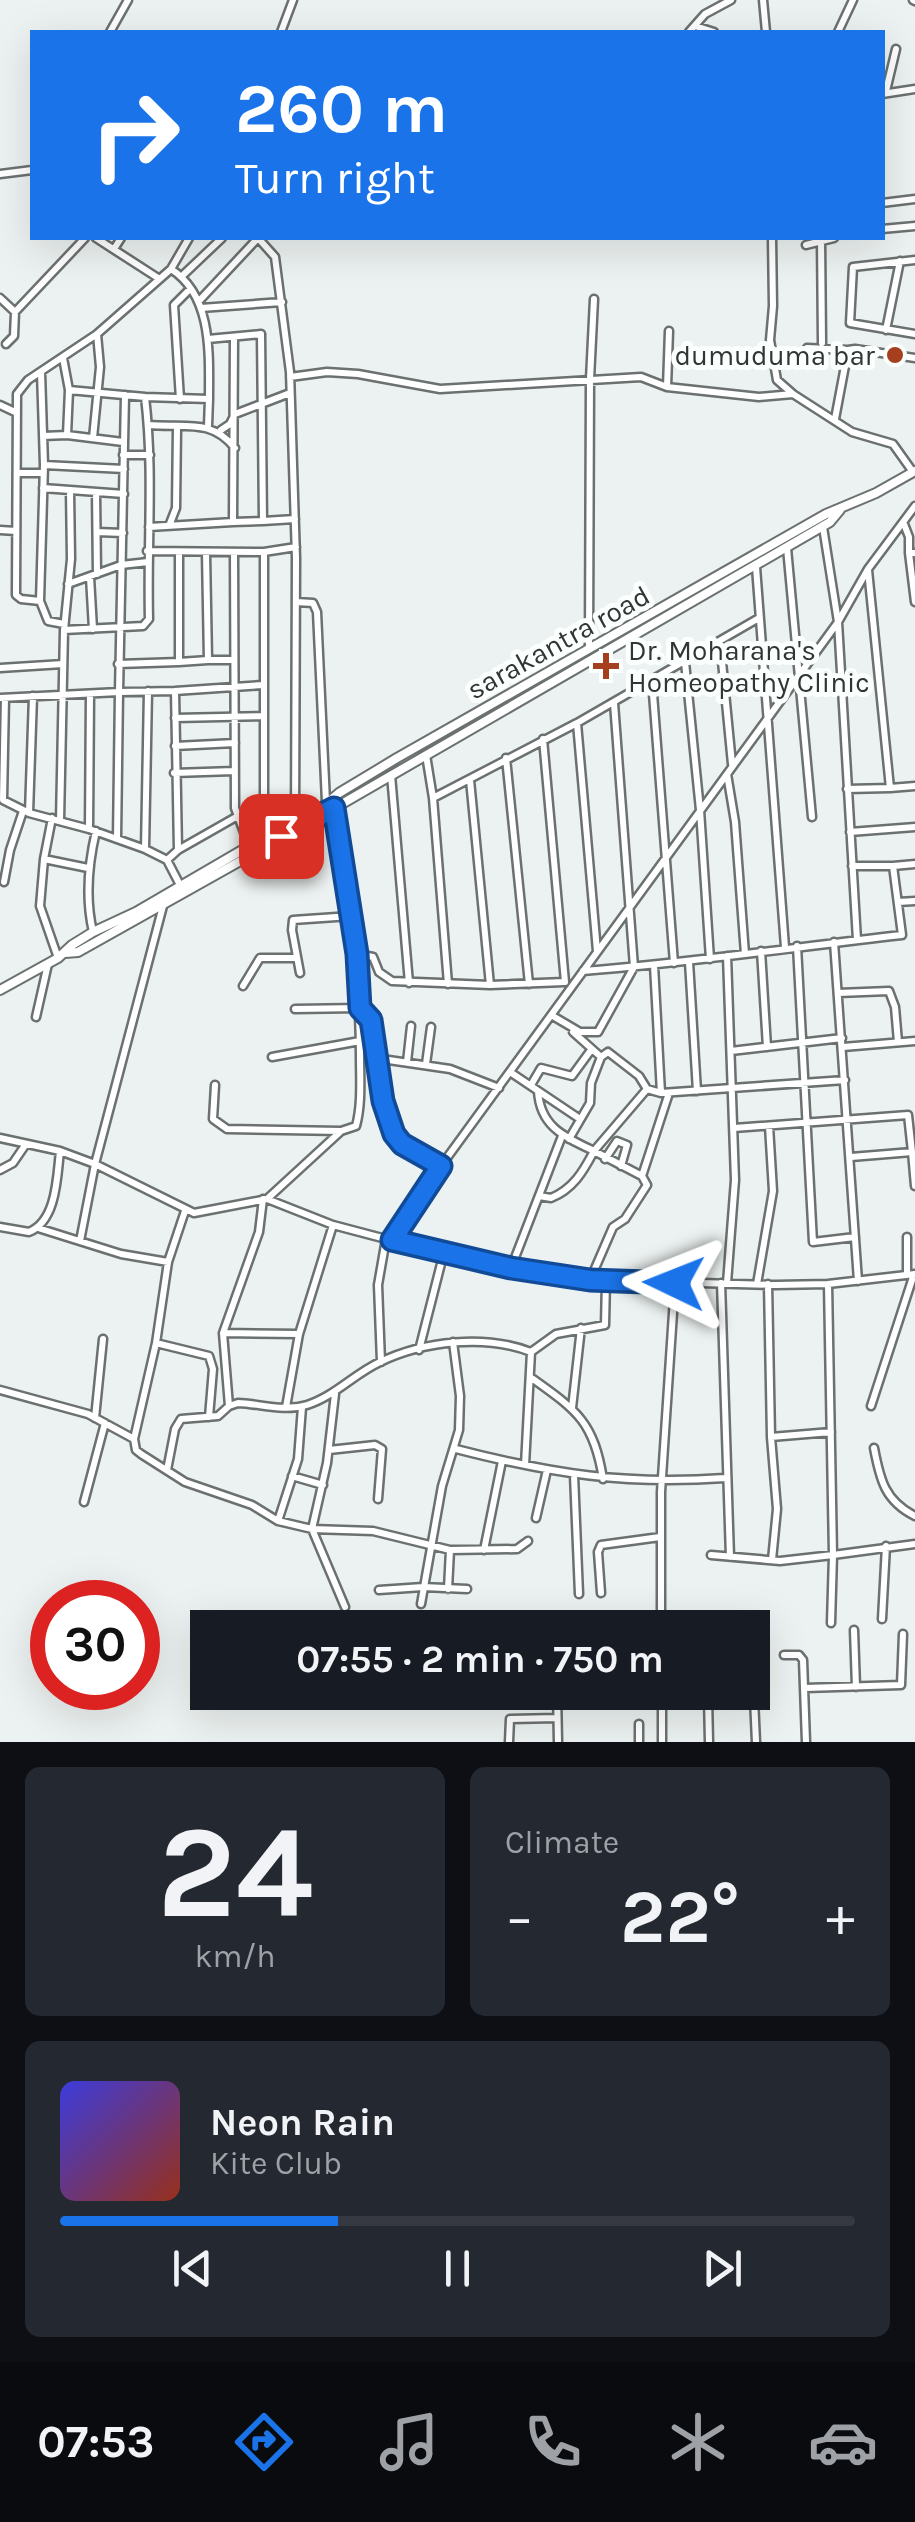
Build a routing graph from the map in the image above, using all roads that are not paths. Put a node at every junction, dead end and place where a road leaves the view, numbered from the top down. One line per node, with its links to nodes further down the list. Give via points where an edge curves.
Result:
1 (128, 0): 7 (street)
2 (293, 0): 8 (street)
3 (731, 0): 6 (street)
4 (763, 0): 9 (street)
5 (853, 0): 10 (street)
6 (692, 29)
7 (111, 30)
8 (281, 30)
9 (766, 30)
10 (839, 30)
11 (896, 49): 13 (street)
12 (915, 88): 14 (street)
13 (885, 89)
14 (885, 93)
15 (30, 170): 16 (street)
16 (0, 174)
17 (915, 198): 18 (street)
18 (885, 203)
19 (915, 226): 20 (street)
20 (885, 229)
21 (83, 240): 43 (street)
22 (99, 240): 32 (street)
23 (120, 240): 32 (street)
24 (189, 240): 35 (street)
25 (220, 240): 36 (street)
26 (256, 240): 42 (street)
27 (260, 240): 41 (street, via 275,258)
28 (772, 240): 63 (street, via 770,348 776,380)
29 (818, 240): 31 (street)
30 (821, 240): 50 (street)
31 (806, 244)
32 (114, 249): 37 (street)
33 (915, 260): 34 (street)
34 (900, 261): 44 (street); 44 (street, via 852,267 850,323)
35 (171, 268): 36 (street); 37 (street)
36 (181, 277): 38 (street)
37 (158, 278): 47 (street)
38 (190, 289): 42 (street); 66 (street, via 174,305)
39 (0, 298): 43 (street)
40 (594, 299): 58 (street)
41 (282, 302): 42 (street); 57 (street)
42 (200, 304): 49 (street)
43 (15, 312): 51 (street, via 14,336)
44 (886, 330): 46 (street)
45 (669, 331): 59 (street)
46 (915, 333)
47 (97, 334): 54 (street); 62 (street)
48 (234, 336): 49 (street); 68 (street, via 261,334); 71 (street)
49 (208, 340): 67 (street)
50 (822, 342)
51 (6, 344)
52 (807, 348): 53 (street)
53 (848, 350): 55 (street); 72 (street)
54 (63, 358): 56 (street); 60 (street)
55 (915, 358)
56 (41, 372): 70 (street, via 20,388); 77 (street)
57 (290, 377): 58 (street, via 358,374 440,389); 61 (street)
58 (590, 379): 59 (street, via 650,378); 130 (street)
59 (667, 386): 63 (street, via 759,398)
60 (70, 390): 62 (street); 78 (street)
61 (290, 392): 68 (street); 94 (street)
62 (99, 394): 64 (street); 79 (street)
63 (792, 394): 72 (street)
64 (125, 395): 65 (street); 80 (street)
65 (146, 397): 66 (street); 73 (street)
66 (180, 399): 67 (street)
67 (209, 399): 74 (street)
68 (264, 404): 71 (street); 95 (street)
69 (0, 406): 70 (street)
70 (15, 412): 86 (street)
71 (235, 414): 76 (street); 81 (street)
72 (835, 420): 87 (street, via 893,444)
73 (149, 425): 75 (street); 83 (street)
74 (208, 426): 75 (street); 76 (street)
75 (178, 428): 99 (street, via 176,508)
76 (221, 430): 81 (street)
77 (43, 436): 78 (street); 84 (street)
78 (68, 436): 79 (street)
79 (93, 438): 80 (street)
80 (123, 442): 82 (street)
81 (236, 449): 96 (street)
82 (123, 455): 83 (street); 85 (street)
83 (150, 455): 100 (street)
84 (43, 469): 85 (street); 86 (street); 88 (street)
85 (124, 470): 91 (street)
86 (18, 472): 103 (street)
87 (914, 472): 93 (street, sarakantra road)
88 (43, 488): 89 (street); 121 (street)
89 (70, 490): 90 (street); 119 (street)
90 (96, 492): 91 (street); 104 (street)
91 (124, 494): 105 (street)
92 (915, 506): 98 (street)
93 (840, 510): 101 (street, sarakantra road); 130 (street, sarakantra road)
94 (295, 519): 95 (street); 106 (street)
95 (263, 520): 96 (street)
96 (233, 522): 99 (street)
97 (915, 524): 98 (street)
98 (905, 525): 113 (street); 117 (street)
99 (169, 526): 100 (street)
100 (148, 527): 108 (street)
101 (823, 527): 107 (street, sarakantra road); 125 (street)
102 (0, 530): 103 (street)
103 (16, 531): 121 (street, via 16,595)
104 (96, 532): 105 (street); 118 (street)
105 (123, 533): 115 (street)
106 (296, 547): 110 (street); 122 (street)
107 (787, 548): 116 (street, sarakantra road); 138 (street)
108 (148, 552): 111 (street); 114 (street)
109 (234, 552): 110 (street); 112 (street); 132 (street)
110 (264, 552): 140 (street)
111 (179, 553): 112 (street); 133 (street)
112 (206, 553): 131 (street)
113 (912, 553): 120 (street)
114 (148, 562): 115 (street); 127 (street, via 148,622)
115 (122, 565): 118 (street); 127 (street)
116 (756, 566): 124 (street); 158 (street, sarakantra road)
117 (868, 568): 125 (street); 167 (street)
118 (94, 575): 119 (street); 128 (street)
119 (68, 584): 126 (street)
120 (914, 589): 123 (street)
121 (40, 601): 126 (street, via 48,621)
122 (296, 602): 170 (street, via 313,602 317,612); 176 (street)
123 (915, 602)
124 (759, 618): 129 (street); 153 (street)
125 (838, 622): 138 (street); 168 (street)
126 (64, 627): 128 (street); 135 (street)
127 (118, 628): 128 (street); 136 (street)
128 (94, 630)
129 (720, 641): 134 (street); 160 (street)
130 (589, 650): 170 (street, sarakantra road, via 397,758)
131 (208, 660): 132 (street); 133 (street)
132 (234, 660): 141 (street)
133 (179, 662): 136 (street)
134 (684, 662): 139 (street); 171 (street)
135 (63, 664): 137 (street); 146 (street)
136 (118, 664): 143 (street)
137 (0, 668)
138 (800, 674): 153 (street); 174 (street)
139 (652, 681): 149 (street); 185 (street)
140 (263, 685): 141 (street); 151 (street)
141 (234, 687): 142 (street); 150 (street)
142 (175, 691): 144 (street); 152 (street)
143 (119, 692): 144 (street); 145 (street); 180 (street)
144 (148, 692): 183 (street)
145 (90, 694): 146 (street); 178 (street)
146 (62, 695): 147 (street); 175 (street)
147 (34, 696): 148 (street); 172 (street)
148 (2, 698): 172 (street, via 2,794)
149 (614, 703): 154 (street); 196 (street)
150 (236, 716): 151 (street); 152 (street); 156 (street)
151 (262, 716): 181 (street)
152 (175, 718): 157 (street)
153 (766, 721): 160 (street); 203 (street)
154 (578, 724): 155 (street); 205 (street)
155 (543, 739): 159 (street); 220 (street)
156 (235, 743): 157 (street); 161 (street)
157 (174, 746): 163 (street)
158 (426, 755): 164 (street, sarakantra road); 169 (street)
159 (506, 758): 165 (street); 223 (street)
160 (732, 764): 162 (street)
161 (234, 771): 163 (street); 173 (street)
162 (726, 772): 171 (street); 207 (street, via 736,822)
163 (174, 773): 184 (street)
164 (391, 776): 170 (street, sarakantra road); 221 (street)
165 (470, 780): 169 (street); 224 (street)
166 (915, 786): 167 (street)
167 (890, 788): 168 (street)
168 (847, 789): 179 (street)
169 (433, 798): 222 (street)
170 (330, 805): 176 (street, sarakantra road); 198 (street)
171 (700, 810): 185 (street); 211 (street)
172 (26, 812): 175 (street); 192 (street)
173 (236, 817): 182 (street); 184 (street)
174 (812, 817)
175 (56, 820): 178 (street); 186 (street)
176 (300, 824): 181 (street, sarakantra road)
177 (915, 826): 179 (street)
178 (92, 830): 180 (street); 191 (street)
179 (850, 832): 189 (street)
180 (118, 839): 183 (street)
181 (267, 841): 182 (street); 197 (street, sarakantra road)
182 (250, 846): 193 (street)
183 (145, 848): 187 (street)
184 (178, 850): 187 (street)
185 (667, 855): 196 (street); 213 (street)
186 (44, 859): 191 (street); 208 (street, via 40,906)
187 (167, 860): 193 (street)
188 (915, 864): 190 (street)
189 (852, 866): 190 (street); 200 (street)
190 (893, 866): 195 (street)
191 (88, 868): 199 (street)
192 (4, 882)
193 (180, 885): 199 (street)
194 (915, 900): 195 (street)
195 (898, 902): 200 (street, via 902,936)
196 (632, 903): 205 (street); 216 (street)
197 (163, 906): 208 (street, sarakantra road); 274 (street)
198 (351, 916): 206 (street); 210 (street, via 293,920)
199 (93, 932): 208 (street)
200 (856, 940): 201 (street)
201 (834, 942): 202 (street); 227 (street)
202 (797, 946): 203 (street); 239 (street)
203 (785, 947): 204 (street)
204 (761, 951): 207 (street); 240 (street)
205 (597, 952): 217 (street)
206 (357, 954): 221 (street, via 373,957 386,979); 229 (street)
207 (744, 954): 209 (street)
208 (62, 956): 214 (street)
209 (728, 956): 211 (street); 242 (street)
210 (297, 958): 218 (street); 225 (street, via 260,958)
211 (710, 959): 212 (street)
212 (689, 962): 213 (street); 257 (street)
213 (674, 963): 215 (street)
214 (48, 964): 226 (street); 231 (street)
215 (654, 965): 216 (street); 258 (street)
216 (634, 967): 217 (street); 234 (street, via 598,1032)
217 (583, 971): 219 (street)
218 (300, 973)
219 (576, 981): 220 (street); 230 (street)
220 (564, 982): 223 (street)
221 (408, 983): 222 (street)
222 (448, 984): 224 (street)
223 (529, 984): 224 (street)
224 (490, 985)
225 (244, 986)
226 (0, 990)
227 (838, 993): 237 (street); 238 (street, via 889,990)
228 (295, 1008): 229 (street)
229 (360, 1008): 235 (street); 244 (street, via 371,1020)
230 (551, 1016): 234 (street); 248 (street)
231 (36, 1017)
232 (411, 1026): 246 (street)
233 (431, 1027): 247 (street)
234 (569, 1027): 241 (street)
235 (360, 1040): 243 (street); 265 (street, via 356,1126)
236 (915, 1040): 238 (street)
237 (842, 1042): 238 (street); 239 (street); 249 (street)
238 (898, 1042)
239 (802, 1043): 240 (street); 250 (street)
240 (767, 1047): 242 (street)
241 (591, 1050): 245 (street); 252 (street, via 572,1076 541,1068)
242 (731, 1051): 255 (street)
243 (272, 1057)
244 (375, 1058): 246 (street); 275 (street, via 394,1134)
245 (601, 1058): 254 (street, via 608,1052); 260 (street)
246 (406, 1062): 247 (street)
247 (426, 1064): 253 (street)
248 (510, 1072): 252 (street); 253 (street)
249 (846, 1080): 250 (street); 262 (street)
250 (805, 1084): 255 (street); 261 (street)
251 (215, 1085): 265 (street, via 212,1114 219,1126)
252 (531, 1085): 256 (street)
253 (499, 1088): 275 (street)
254 (647, 1089): 258 (street); 270 (street)
255 (732, 1090): 257 (street); 264 (street)
256 (538, 1091): 260 (street); 267 (street, via 547,1121)
257 (698, 1091): 258 (street)
258 (665, 1093): 278 (street)
259 (911, 1114): 262 (street); 271 (street)
260 (580, 1119): 267 (street)
261 (807, 1122): 262 (street); 263 (street); 286 (street, via 813,1242)
262 (849, 1122): 272 (street)
263 (769, 1126): 264 (street); 299 (street, via 773,1191)
264 (734, 1128): 298 (street)
265 (340, 1131): 281 (street)
266 (0, 1138): 268 (street)
267 (565, 1138): 270 (street); 280 (street)
268 (26, 1144): 269 (street); 277 (street)
269 (60, 1151): 274 (street); 285 (street, via 52,1202)
270 (594, 1152): 273 (street); 280 (street, via 565,1191)
271 (912, 1152): 272 (street); 279 (street)
272 (850, 1157): 286 (street)
273 (605, 1159): 276 (street); 276 (street, via 617,1141 626,1145)
274 (95, 1164): 282 (street); 289 (street)
275 (441, 1166): 288 (street)
276 (620, 1166): 278 (street)
277 (0, 1170)
278 (642, 1176): 294 (street, via 647,1185 612,1227)
279 (915, 1186)
280 (539, 1196): 292 (street)
281 (266, 1199): 282 (street, via 202,1213); 283 (street); 303 (street)
282 (185, 1210): 291 (street)
283 (334, 1225): 288 (street); 304 (street)
284 (0, 1228): 285 (street)
285 (38, 1228): 289 (street)
286 (856, 1237): 296 (street)
287 (907, 1237): 293 (street)
288 (389, 1239): 290 (street); 310 (street, via 378,1285)
289 (80, 1241): 291 (street)
290 (444, 1252): 292 (street); 308 (street)
291 (168, 1262): 307 (street)
292 (511, 1268): 294 (street)
293 (912, 1274): 296 (street); 315 (street)
294 (590, 1280): 295 (street)
295 (606, 1280): 297 (street); 302 (street, via 604,1325)
296 (858, 1281): 301 (street)
297 (674, 1283): 298 (street); 336 (street)
298 (724, 1283): 299 (street); 334 (street)
299 (757, 1284): 300 (street)
300 (768, 1284): 301 (street); 323 (street)
301 (828, 1284): 322 (street)
302 (582, 1328): 309 (street, via 556,1334); 318 (street)
303 (224, 1333): 304 (street); 314 (street)
304 (299, 1334): 317 (street)
305 (103, 1340): 320 (street)
306 (453, 1342): 308 (street); 309 (street); 326 (street, via 461,1414)
307 (156, 1343): 319 (street, via 209,1356); 324 (street)
308 (419, 1350): 310 (street)
309 (531, 1352): 311 (street)
310 (381, 1362): 313 (street)
311 (532, 1379): 318 (street); 329 (street)
312 (0, 1390): 320 (street)
313 (335, 1393): 316 (street); 327 (street)
314 (229, 1406): 317 (street); 319 (street)
315 (871, 1406)
316 (302, 1407): 317 (street); 333 (street)
317 (286, 1408)
318 (572, 1408): 335 (street, via 594,1436)
319 (208, 1417): 330 (street, via 181,1419)
320 (96, 1418): 321 (street)
321 (106, 1423): 324 (street); 339 (street)
322 (830, 1432): 323 (street); 352 (street)
323 (771, 1437): 354 (street, via 777,1509)
324 (134, 1439): 330 (street, via 140,1454)
325 (874, 1448): 340 (street, via 881,1485 898,1508)
326 (456, 1449): 328 (street); 348 (street)
327 (328, 1450): 337 (street); 338 (street, via 382,1448)
328 (502, 1461): 329 (street); 350 (street)
329 (525, 1465): 331 (street)
330 (167, 1470): 342 (street)
331 (547, 1470): 332 (street); 341 (street)
332 (574, 1475): 335 (street); 360 (street)
333 (292, 1476): 337 (street); 342 (street)
334 (725, 1478): 336 (street); 353 (street)
335 (603, 1480): 336 (street)
336 (661, 1483): 344 (street)
337 (323, 1485): 343 (street)
338 (378, 1499)
339 (84, 1502)
340 (915, 1516)
341 (536, 1518)
342 (278, 1521): 343 (street)
343 (312, 1529): 348 (street, via 373,1531); 362 (street)
344 (660, 1537): 359 (street, via 601,1546); 363 (street)
345 (528, 1541): 350 (street, via 518,1549)
346 (915, 1544): 347 (street)
347 (886, 1546): 352 (street); 364 (street)
348 (431, 1547): 349 (street); 355 (street)
349 (450, 1550): 350 (street); 357 (street)
350 (484, 1550)
351 (711, 1555): 353 (street)
352 (833, 1555): 354 (street); 365 (street)
353 (730, 1556): 354 (street)
354 (772, 1560)
355 (423, 1587): 357 (street); 358 (street); 361 (street)
356 (467, 1588): 357 (street)
357 (448, 1589)
358 (379, 1590)
359 (601, 1593)
360 (580, 1594)
361 (421, 1604)
362 (345, 1607)
363 (662, 1610)
364 (882, 1619)
365 (831, 1623)
366 (854, 1630): 369 (street)
367 (902, 1634): 369 (street, via 902,1684)
368 (784, 1655): 370 (street, via 802,1656)
369 (856, 1687): 370 (street)
370 (804, 1688): 383 (street)
371 (557, 1710): 375 (street)
372 (664, 1710): 380 (street)
373 (708, 1710): 381 (street)
374 (756, 1710): 382 (street)
375 (557, 1718): 377 (street, via 510,1719); 378 (street)
376 (639, 1724): 379 (street)
377 (509, 1742)
378 (558, 1742)
379 (639, 1742)
380 (662, 1742)
381 (708, 1742)
382 (756, 1742)
383 (806, 1742)

